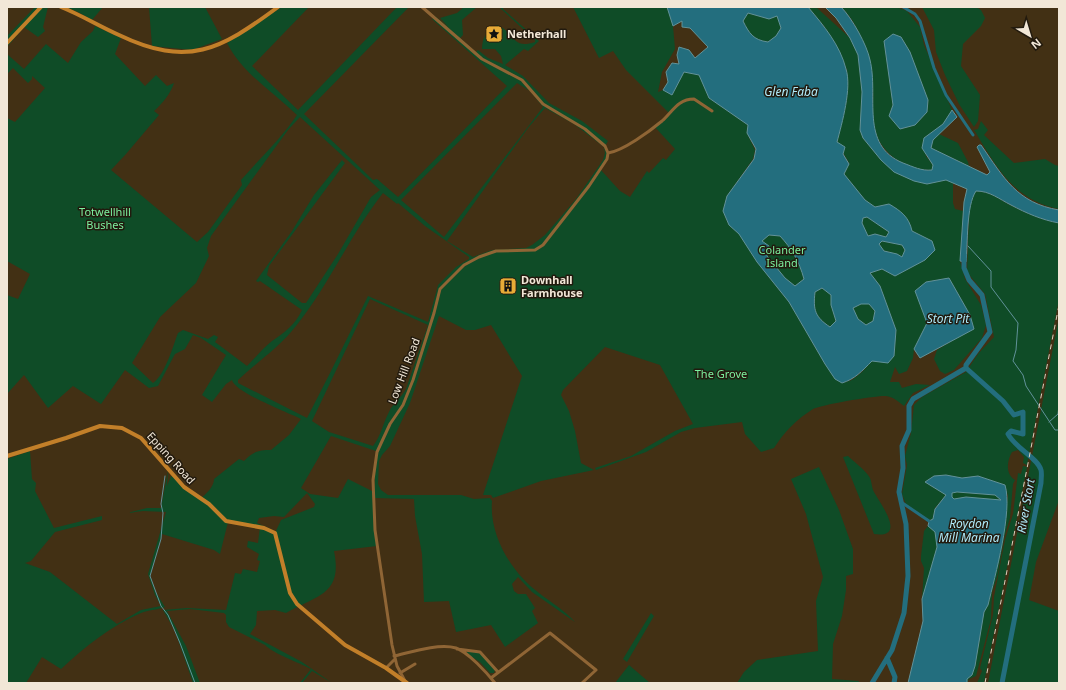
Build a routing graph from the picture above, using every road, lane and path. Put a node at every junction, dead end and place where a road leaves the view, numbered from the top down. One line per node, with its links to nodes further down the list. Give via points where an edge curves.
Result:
1 (42, 7): 5 (main road)
2 (61, 7): 3 (main road, via 139,44 181,53 195,52 232,38)
3 (278, 7)
4 (422, 7): 7 (street, via 482,58 522,80 543,104 585,129 605,146)
5 (7, 43)
6 (712, 111): 7 (street, via 694,98 681,101 652,128 621,150)
7 (608, 153): 12 (street, Low Hill Road, via 607,159 589,186 543,245 536,250 496,252 479,257 464,265 440,289 413,380 403,405 390,424 377,452 373,472 375,530)
8 (7, 456): 14 (main road, Epping Road, via 100,426 122,428 136,434 184,487 209,504 226,521 264,528 275,533 290,593 297,604 345,645)
9 (457, 649): 10 (street); 11 (street); 12 (street, via 426,648)
10 (468, 649): 11 (street); 15 (street, via 482,654)
11 (465, 655): 17 (street, via 476,662)
12 (395, 658): 14 (street); 16 (street, Low Hill Road)
13 (415, 664): 16 (street)
14 (386, 668): 18 (main road, Epping Road)
15 (498, 672): 17 (street); 20 (street, via 550,633 596,670)
16 (400, 673): 18 (street, Low Hill Road)
17 (491, 678): 19 (street)
18 (406, 682)
19 (495, 683)
20 (582, 683)

